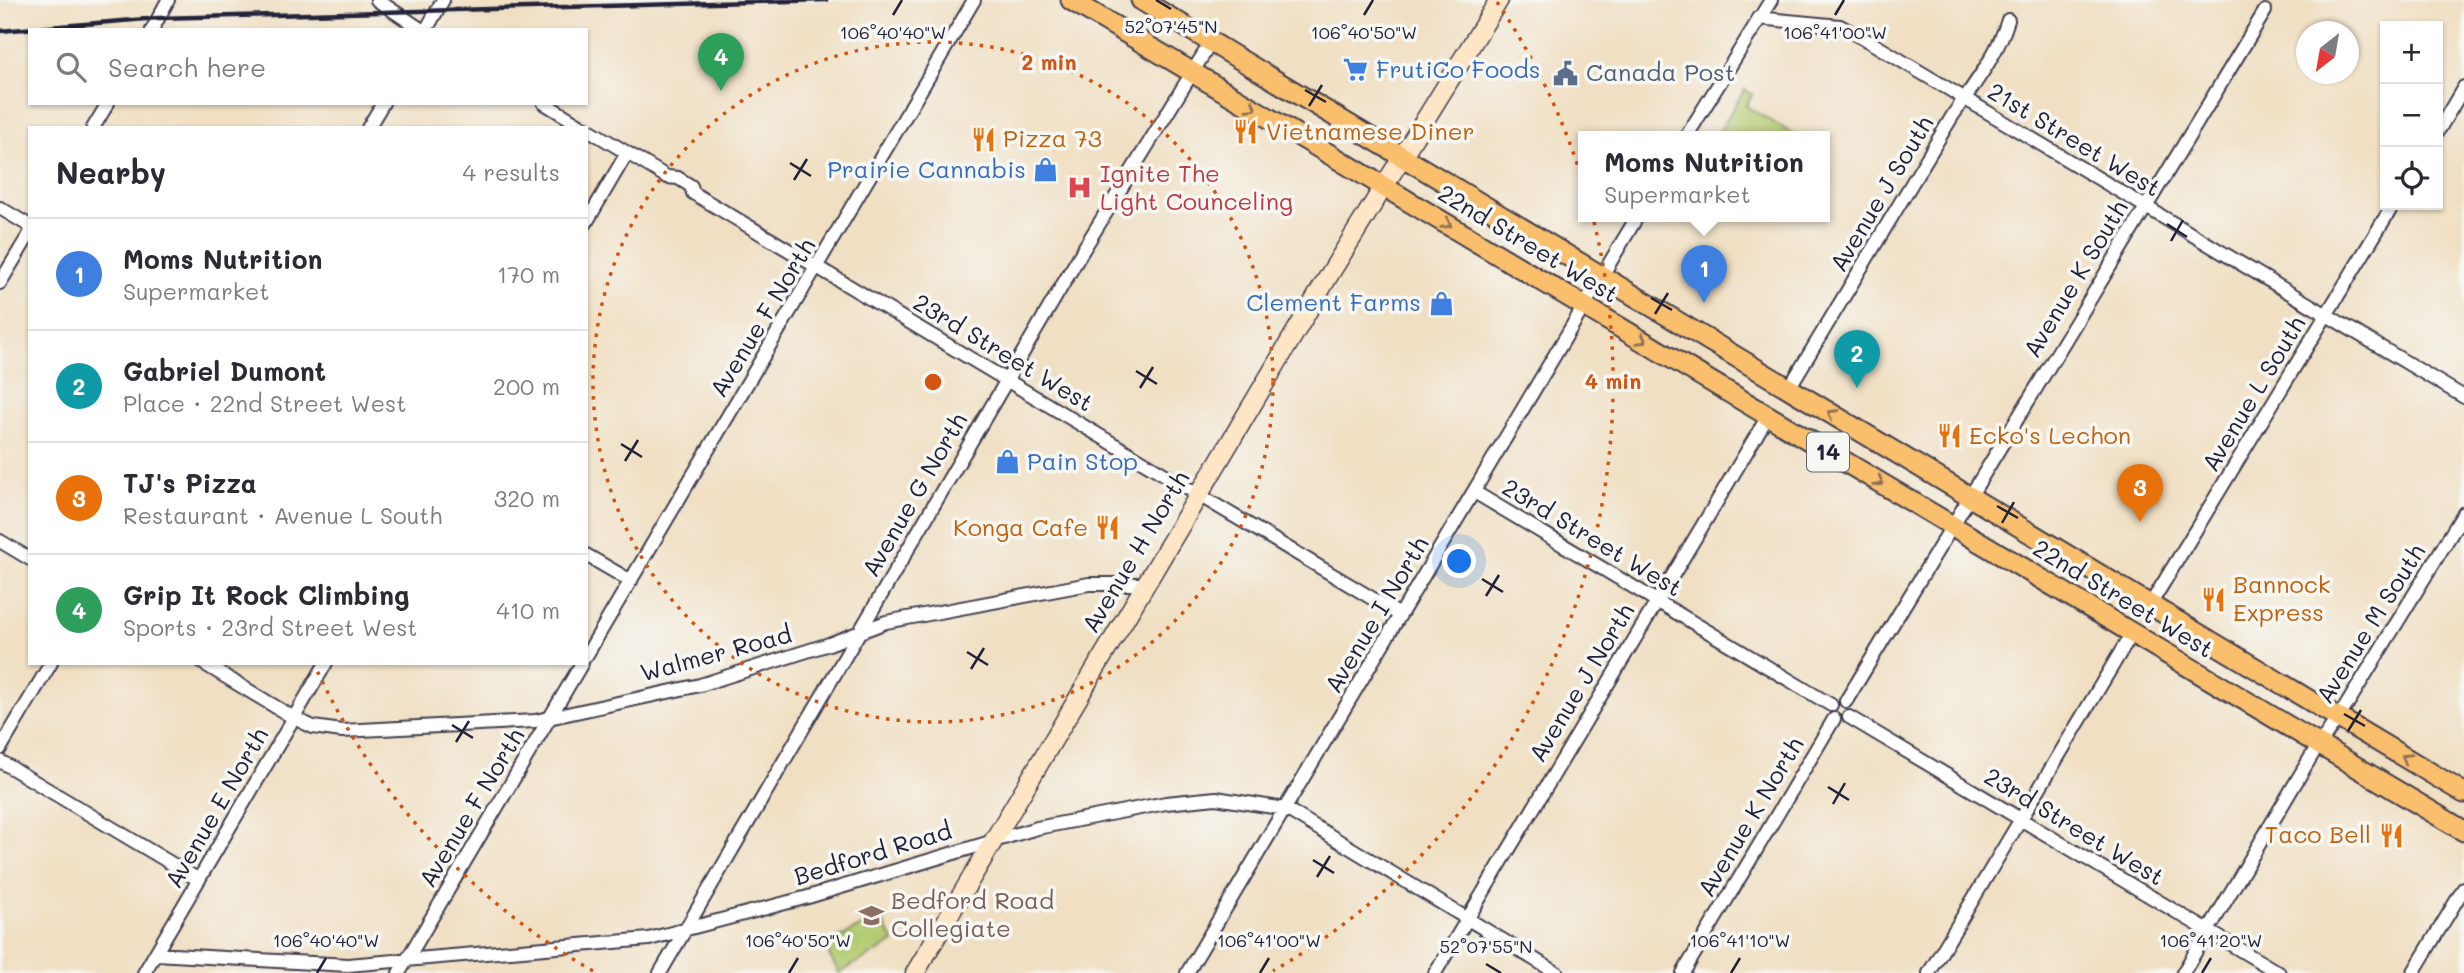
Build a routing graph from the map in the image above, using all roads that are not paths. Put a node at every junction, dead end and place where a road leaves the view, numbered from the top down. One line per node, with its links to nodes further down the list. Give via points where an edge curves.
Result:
1 (168, 0): 12 (street)
2 (377, 0): 13 (street)
3 (443, 0): 14 (street)
4 (975, 0): 38 (street, Avenue F North)
5 (1071, 0): 16 (main road, 22nd Street West / 14)
6 (1141, 0): 15 (main road, 22nd Street West / 14)
7 (1499, 0): 29 (street, Avenue H North)
8 (1771, 0): 10 (street)
9 (2265, 11): 31 (street, Avenue K South)
10 (1758, 18): 18 (street, 21st Street West, via 1840,26); 27 (street)
11 (2008, 20): 18 (street, Avenue J South)
12 (153, 28)
13 (421, 28)
14 (425, 28)
15 (1211, 42): 16 (street, Avenue G North); 29 (main road, 22nd Street West / 14)
16 (1193, 72): 30 (main road, 22nd Street West / 14, one-way to 30); 43 (street, Avenue G North)
17 (2464, 87): 22 (street)
18 (1964, 99): 31 (street, 21st Street West); 44 (street, Avenue J South)
19 (107, 105): 23 (street)
20 (382, 105): 24 (street)
21 (547, 105): 25 (street, 23rd Street West)
22 (2443, 123)
23 (94, 126)
24 (369, 126)
25 (583, 126)
26 (588, 129): 28 (street, 23rd Street West)
27 (1690, 131)
28 (627, 153): 34 (street); 38 (street, 23rd Street West, via 667,177 678,178 693,192)
29 (1401, 157): 30 (street, Avenue H North); 39 (main road, 22nd Street West / 14)
30 (1384, 186): 41 (main road, 22nd Street West / 14, one-way to 41); 48 (street, Avenue H North)
31 (2145, 206): 42 (street, 21st Street West); 49 (street, Avenue K South)
32 (0, 208): 36 (street)
33 (2390, 210): 42 (street, Avenue L South)
34 (588, 220)
35 (1634, 222): 39 (street, Avenue I North)
36 (28, 225)
37 (28, 236): 40 (street)
38 (818, 267): 43 (street, 23rd Street West); 55 (street, Avenue F North)
39 (1603, 278): 41 (street, Avenue I North); 44 (main road, 22nd Street West / 14)
40 (0, 283)
41 (1586, 307): 46 (main road, 22nd Street West / 14, one-way to 46); 47 (street, Avenue I North)
42 (2327, 315): 45 (street, 21st Street West); 58 (street, Avenue L South)
43 (1008, 380): 48 (street, 23rd Street West); 60 (street, Avenue G North)
44 (1789, 388): 49 (main road, 22nd Street West / 14, one-way to 44)
45 (2464, 397)
46 (1768, 416): 51 (main road, 22nd Street West / 14, one-way to 51); 57 (street, Avenue J North)
47 (1476, 493): 57 (street, 23rd Street West); 59 (street, Avenue I North)
48 (1199, 495): 56 (street, Avenue H North); 59 (street, 23rd Street West)
49 (1969, 497): 51 (street); 58 (main road, 22nd Street West / 14)
50 (2464, 513): 72 (street, Avenue M South)
51 (1952, 525): 61 (main road, 22nd Street West / 14); 67 (street)
52 (0, 541): 54 (street)
53 (588, 556): 55 (street)
54 (28, 558)
55 (631, 581): 62 (street, Avenue F North)
56 (1145, 584): 60 (street, Walmer Road, via 1089,584); 81 (street, Avenue H North)
57 (1656, 600): 68 (street, 23rd Street West); 84 (street, Avenue J North)
58 (2150, 605): 72 (main road, 22nd Street West / 14)
59 (1400, 615): 78 (street, Avenue I North)
60 (860, 630): 69 (street, Walmer Road, via 700,685); 85 (street, Avenue G North)
61 (2132, 633): 75 (main road, 22nd Street West / 14); 79 (street)
62 (588, 653)
63 (50, 665): 74 (street)
64 (206, 665): 71 (street, Walmer Road)
65 (325, 665): 71 (street, Avenue E North)
66 (581, 665): 69 (street, Avenue F North)
67 (1846, 701): 68 (street); 70 (street)
68 (1831, 705): 73 (street)
69 (551, 717): 71 (street, Walmer Road, via 342,730 313,727); 88 (street, Avenue F North)
70 (1849, 717): 73 (street); 79 (street, 23rd Street West)
71 (294, 718): 82 (street, Avenue E North)
72 (2338, 718): 75 (street, Avenue M South); 77 (main road, 22nd Street West / 14, one-way to 72)
73 (1834, 719): 95 (street, Avenue K North)
74 (0, 749)
75 (2316, 750): 80 (main road, 22nd Street West / 14); 86 (street, Avenue M South)
76 (0, 761): 82 (street)
77 (2464, 793)
78 (1286, 809): 81 (street, Bedford Road, via 1216,798 1166,803); 84 (street, Bedford Road); 92 (street, Avenue I North)
79 (2020, 819): 86 (street, 23rd Street West); 96 (street)
80 (2464, 831)
81 (995, 839): 85 (street, Bedford Road); 91 (street, Avenue H North)
82 (199, 880): 87 (street, Avenue E North)
83 (2464, 888): 99 (street)
84 (1468, 917): 93 (street, Avenue J North); 94 (street, Bedford Road)
85 (685, 930): 88 (street, Bedford Road, via 649,939); 90 (street, Avenue G North)
86 (2208, 932): 97 (street, Avenue M South); 98 (street, 23rd Street West)
87 (156, 954): 88 (street, Bedford Road); 89 (street, Avenue E North)
88 (402, 967)
89 (144, 973)
90 (660, 973)
91 (915, 973)
92 (1187, 973)
93 (1435, 973)
94 (1557, 973)
95 (1683, 973)
96 (1929, 973)
97 (2183, 973)
98 (2278, 973)
99 (2413, 973)

